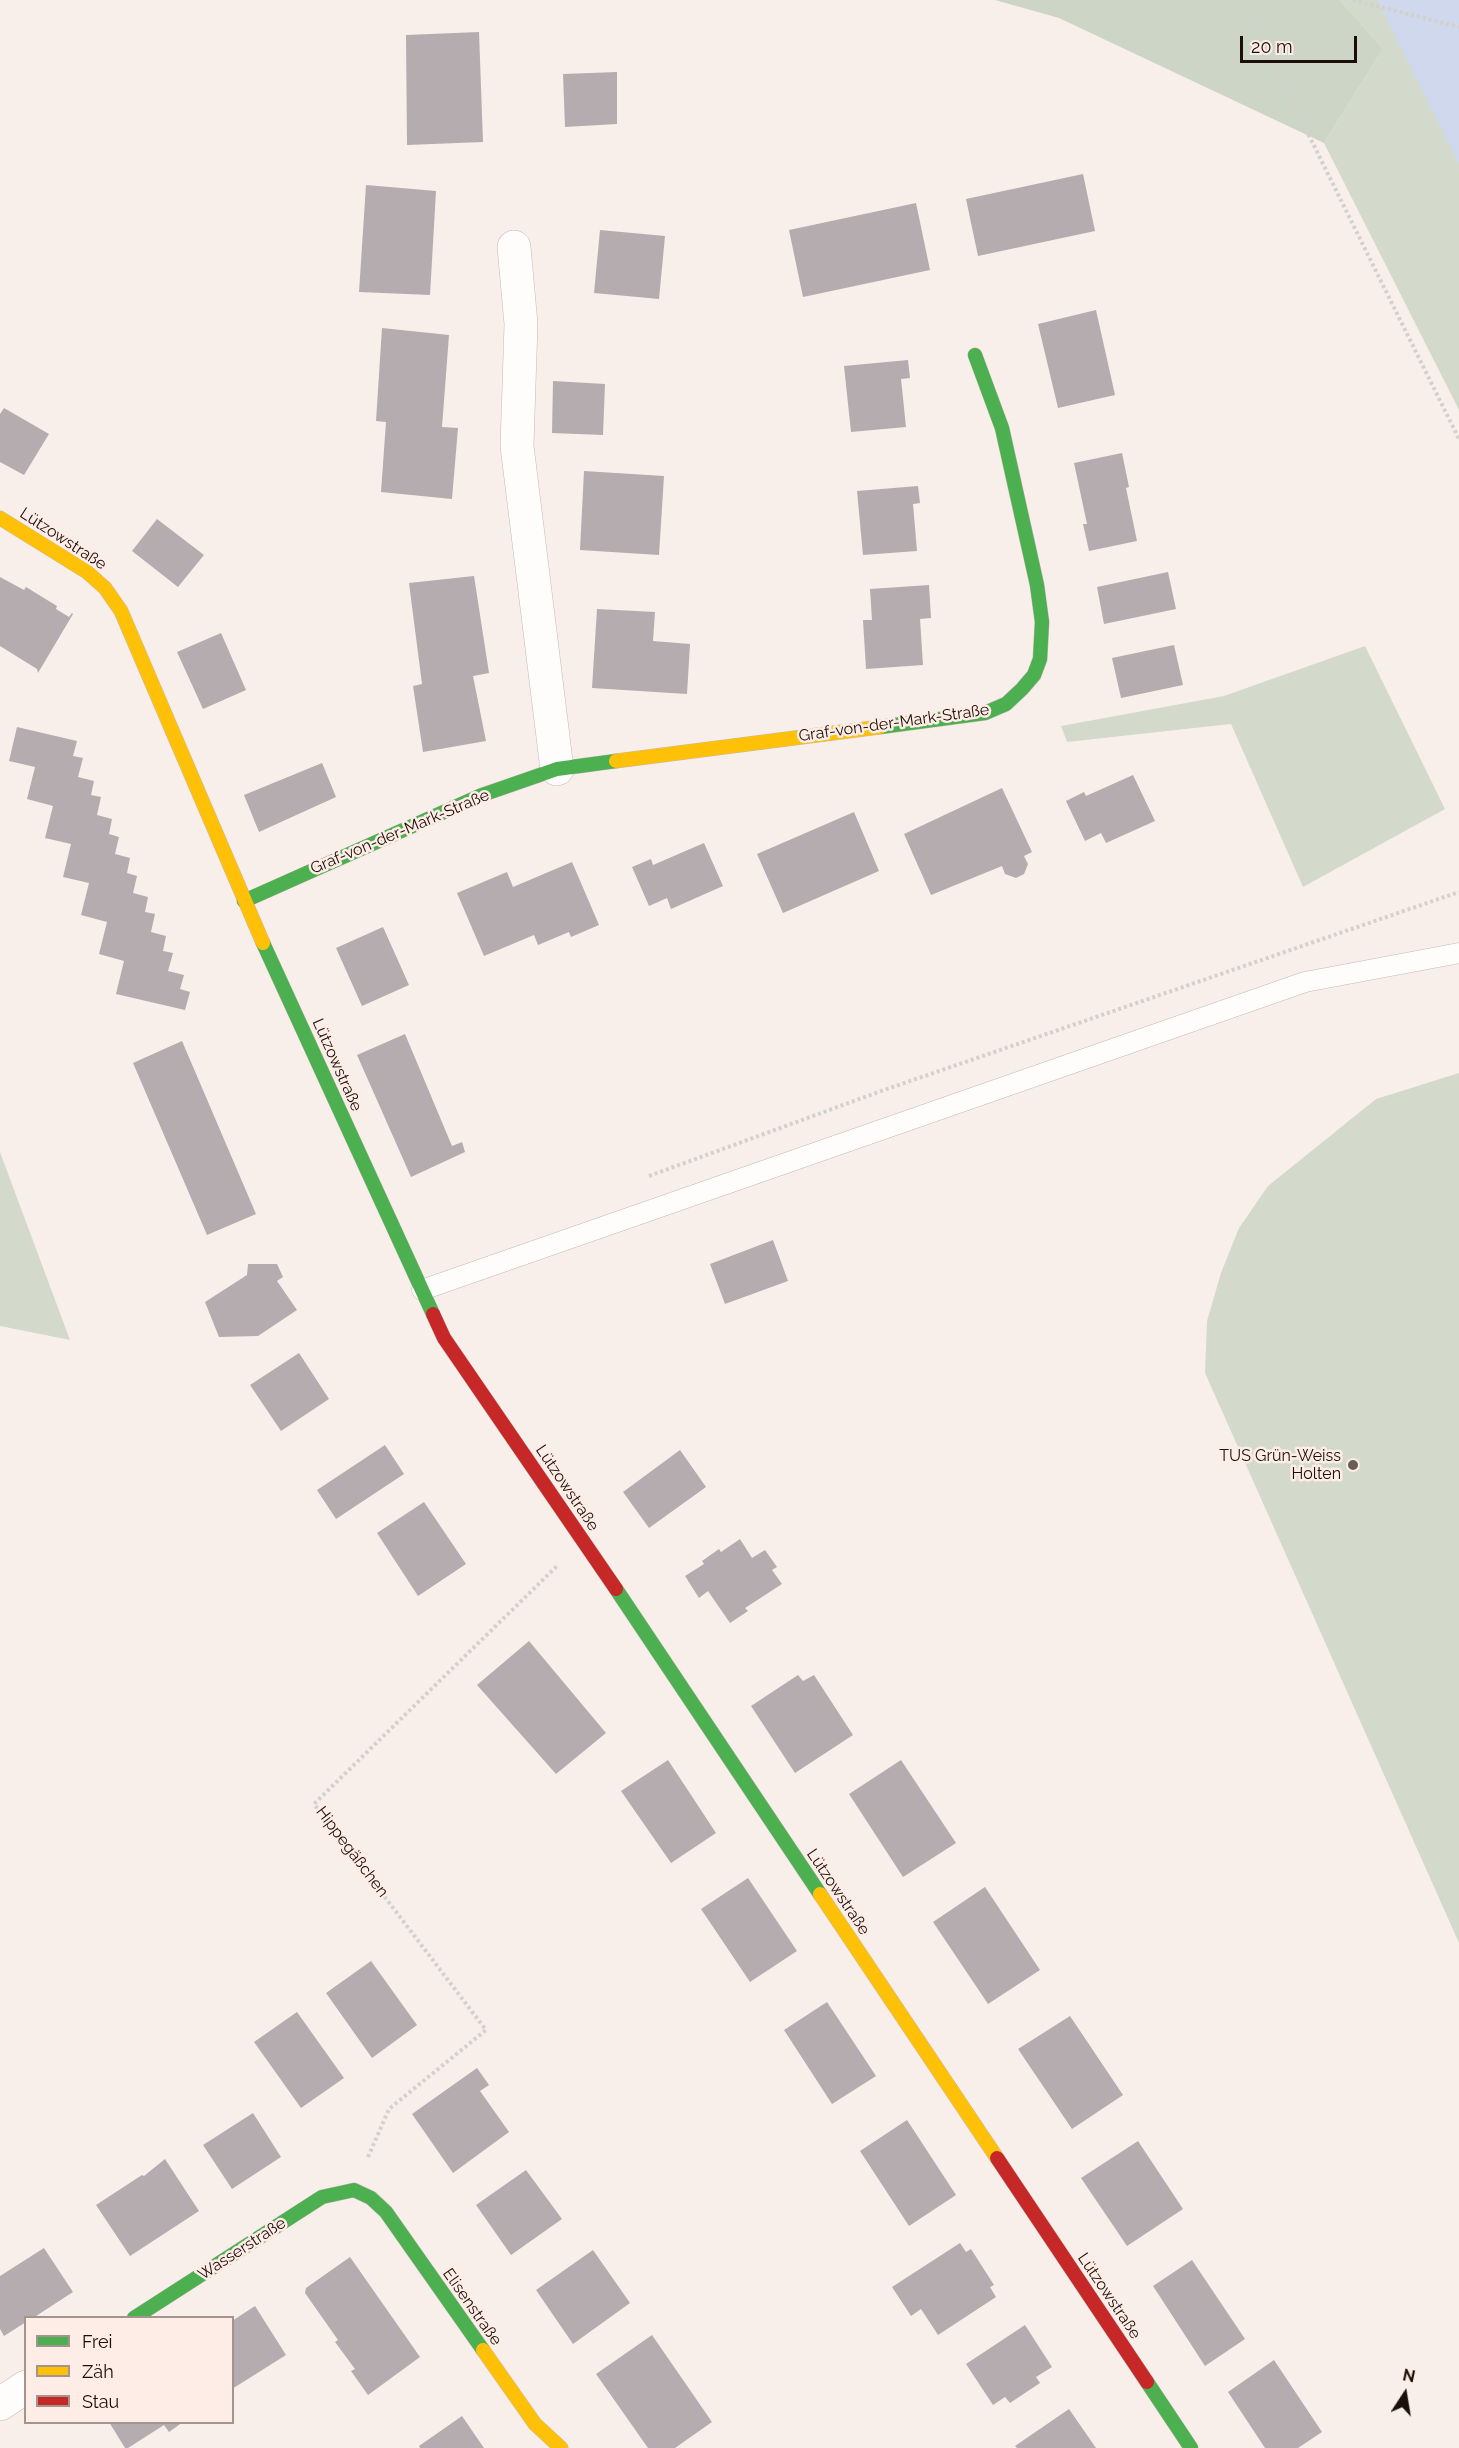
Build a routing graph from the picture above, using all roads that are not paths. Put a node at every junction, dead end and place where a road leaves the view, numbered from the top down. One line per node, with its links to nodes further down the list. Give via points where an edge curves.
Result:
1 (514, 247): 4 (street, via 521,324 517,446)
2 (975, 355): 4 (street, Graf-von-der-Mark-Straße, via 1002,429 1037,585 1042,622 1040,659 1023,689 1006,704 985,713)
3 (0, 518): 5 (street, Lützowstraße, via 87,572 105,588 121,611)
4 (557, 769): 5 (street, Graf-von-der-Mark-Straße, via 482,795)
5 (244, 901): 7 (street, Lützowstraße)
6 (1459, 953): 7 (lane, via 1305,982)
7 (422, 1290): 13 (street, Lützowstraße, via 444,1338)
8 (354, 2190): 9 (street, Wasserstraße, via 322,2197); 12 (street, Elisenstraße, via 387,2212 535,2424)
9 (137, 2316)
10 (24, 2388): 11 (street)
11 (0, 2403)
12 (561, 2448)
13 (1191, 2448)

